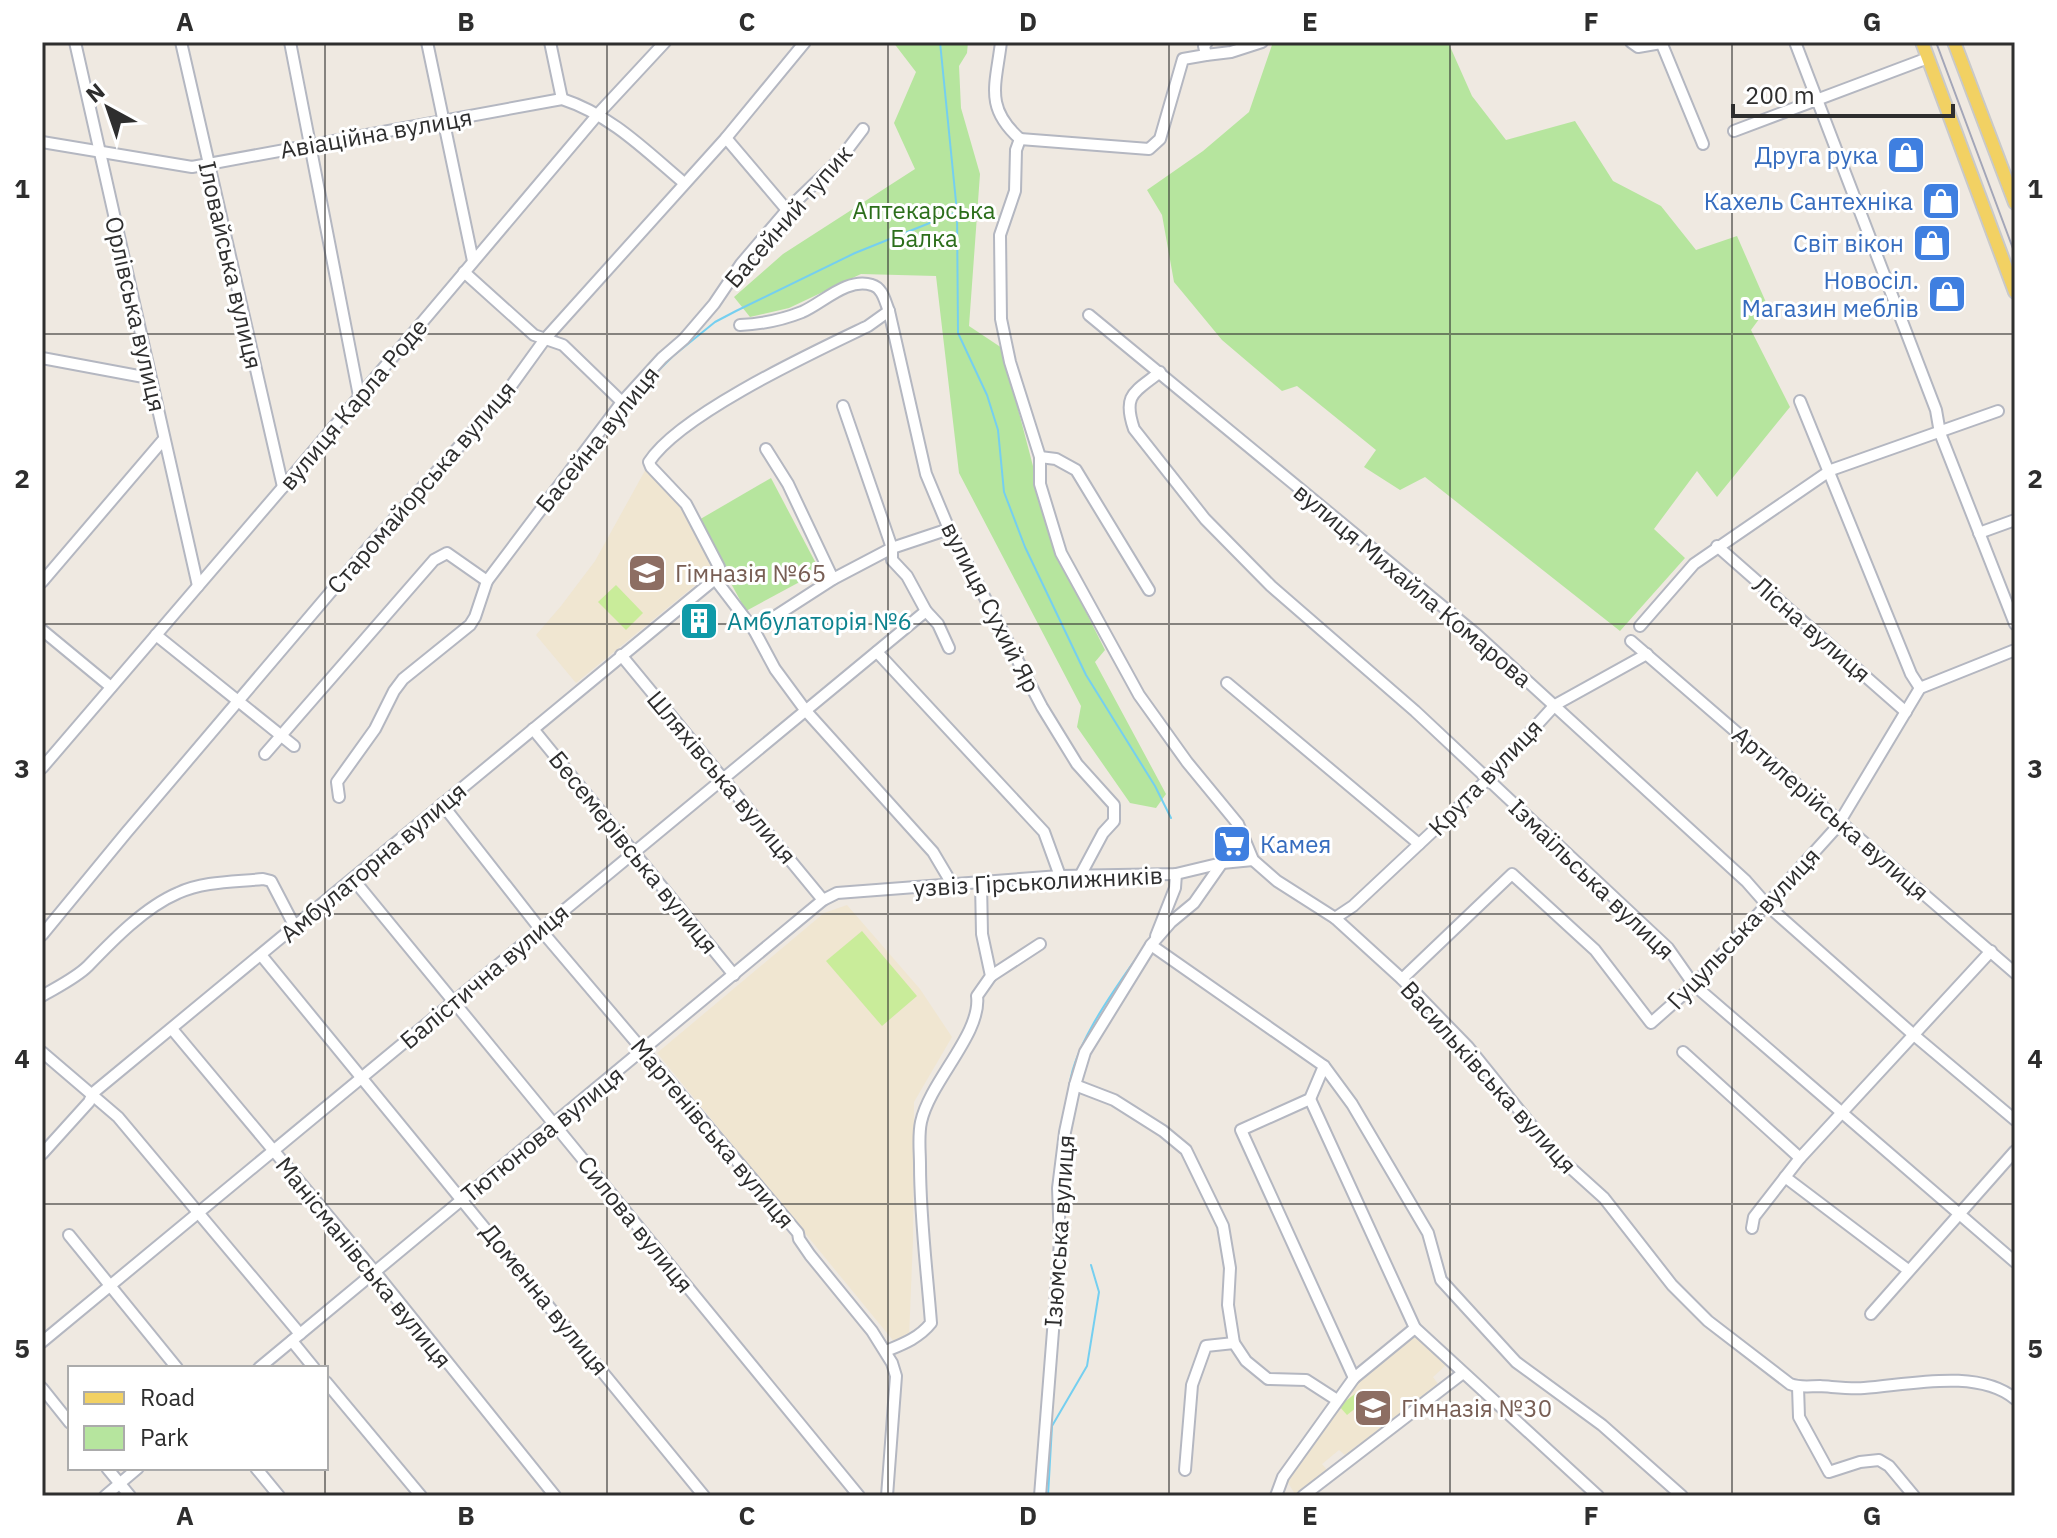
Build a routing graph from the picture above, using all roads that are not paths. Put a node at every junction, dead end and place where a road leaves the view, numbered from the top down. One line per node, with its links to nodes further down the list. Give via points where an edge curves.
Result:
1 (75, 42): 29 (street, Орлівська вулиця)
2 (181, 42): 30 (street, Іловайська вулиця)
3 (290, 42): 28 (street)
4 (427, 42): 21 (street)
5 (550, 42): 18 (street)
6 (805, 42): 24 (street, Старомайорська вулиця)
7 (1001, 42): 25 (street, via 997,111)
8 (1207, 42): 16 (street)
9 (1262, 42): 16 (street)
10 (1631, 42): 11 (street, via 1638,47)
11 (1661, 42): 27 (street)
12 (1795, 42): 19 (street)
13 (1922, 42): 17 (main road)
14 (1954, 42): 32 (main road)
15 (662, 44): 20 (street, вулиця Карла Роде)
16 (1206, 55): 25 (street, via 1183,59 1160,139 1149,149)
17 (1928, 58): 19 (street); 36 (main road)
18 (562, 99): 20 (street); 21 (street, Авіаційна вулиця)
19 (1817, 100): 23 (street); 50 (street, via 1936,410)
20 (599, 113): 31 (street); 34 (street, вулиця Карла Роде)
21 (443, 120): 28 (street, Авіаційна вулиця); 34 (street)
22 (863, 129): 33 (street, Басейний тупик)
23 (1734, 131)
24 (726, 138): 31 (street, Старомайорська вулиця); 33 (street)
25 (1020, 139): 53 (street, Васильківська вулиця, via 1015,191 1000,235 1001,319)
26 (42, 142): 29 (street, Авіаційна вулиця)
27 (1703, 144)
28 (310, 145): 30 (street, Авіаційна вулиця); 45 (street)
29 (100, 152): 30 (street, Авіаційна вулиця, via 192,167); 44 (street, Орлівська вулиця)
30 (207, 164): 55 (street, Іловайська вулиця)
31 (684, 183): 41 (street, Старомайорська вулиця)
32 (2015, 203)
33 (787, 210): 37 (street, Басейний тупик)
34 (473, 261): 35 (street, вулиця Карла Роде)
35 (464, 272): 41 (street); 45 (street, вулиця Карла Роде)
36 (2015, 292)
37 (714, 304): 47 (street, Басейна вулиця)
38 (889, 311): 40 (street, via 878,288 859,284 776,321); 57 (street, вулиця Сухий Яр, via 926,474); 61 (street, via 715,407 656,451 651,467 686,504 719,567)
39 (1089, 315): 43 (street, вулиця Михайла Комарова)
40 (740, 325)
41 (545, 339): 47 (street, via 563,345); 82 (street, Старомайорська вулиця, via 501,400)
42 (42, 358): 44 (street)
43 (1160, 372): 83 (street, вулиця Михайла Комарова); 91 (street, Ізмаїльська вулиця, via 1133,394 1128,411 1134,429 1196,507 1271,586)
44 (149, 378): 51 (street, Орлівська вулиця)
45 (359, 396): 55 (street, вулиця Карла Роде)
46 (1800, 401): 54 (street)
47 (622, 402): 63 (street, Басейна вулиця)
48 (843, 406): 60 (street)
49 (1998, 411): 50 (street)
50 (1940, 433): 54 (street); 58 (street)
51 (164, 439): 64 (street); 65 (street, Орлівська вулиця)
52 (766, 449): 62 (street)
53 (1040, 457): 66 (street, via 1076,470); 98 (street, Васильківська вулиця, via 1040,484 1061,553 1139,695 1238,824)
54 (1831, 470): 59 (street); 81 (street)
55 (283, 487): 65 (street, вулиця Карла Роде)
56 (2015, 520): 58 (street)
57 (949, 529): 60 (street); 102 (street, вулиця Сухий Яр, via 1042,707 1077,764 1114,805 1114,821)
58 (1979, 533): 68 (street)
59 (1717, 546): 69 (street, via 1694,564); 85 (street, Лісна вулиця)
60 (892, 548): 62 (street); 67 (street, via 892,560)
61 (715, 579): 71 (street); 78 (street, Амбулаторна вулиця)
62 (833, 579): 71 (street)
63 (487, 581): 87 (street, via 447,553 441,555); 93 (street, Басейна вулиця, via 470,625 394,691 375,729 337,782)
64 (42, 582)
65 (198, 586): 72 (street, вулиця Карла Роде)
66 (1149, 590)
67 (926, 611): 74 (street); 76 (street, Балістична вулиця)
68 (2015, 624)
69 (1640, 626)
70 (42, 630): 80 (street)
71 (754, 630): 84 (street)
72 (156, 635): 80 (street, вулиця Карла Роде); 82 (street)
73 (1631, 641): 77 (street, Артилерійська вулиця)
74 (949, 648)
75 (2015, 650): 81 (street)
76 (877, 652): 84 (street, Балістична вулиця); 101 (street, via 1044,832)
77 (1647, 654): 83 (street, Крута вулиця); 95 (street, Артилерійська вулиця)
78 (621, 655): 86 (street, Амбулаторна вулиця); 92 (street, Шляхівська вулиця)
79 (1227, 683): 96 (street)
80 (111, 687): 90 (street, вулиця Карла Роде)
81 (1920, 688): 85 (street, Гуцульська вулиця)
82 (239, 700): 87 (street); 111 (street, Старомайорська вулиця)
83 (1555, 705): 91 (street, Крута вулиця); 107 (street, вулиця Михайла Комарова)
84 (806, 711): 92 (street, Балістична вулиця); 105 (street, via 933,852)
85 (1906, 712): 95 (street, Гуцульська вулиця)
86 (533, 729): 94 (street, Амбулаторна вулиця); 97 (street, Бесемерівська вулиця)
87 (282, 735): 88 (street); 89 (street)
88 (294, 746)
89 (265, 754)
90 (42, 768)
91 (1488, 778): 96 (street, Крута вулиця); 120 (street, Ізмаїльська вулиця, via 1668,948)
92 (723, 780): 97 (street, Балістична вулиця); 106 (street, Шляхівська вулиця)
93 (339, 797)
94 (442, 804): 103 (street, Амбулаторна вулиця); 110 (street, Мартенівська вулиця)
95 (1841, 821): 107 (street, Гуцульська вулиця); 114 (street, Артилерійська вулиця)
96 (1419, 844): 108 (street, Крута вулиця)
97 (633, 852): 110 (street, Балістична вулиця); 117 (street, Бесемерівська вулиця)
98 (1253, 860): 99 (street, узвіз Гірськолижників); 108 (street, Васильківська вулиця)
99 (1222, 863): 100 (street, узвіз Гірськолижників); 112 (street, Ізюмська вулиця, via 1194,903)
100 (1176, 874): 102 (street, узвіз Гірськолижників); 112 (street, Ізюмська вулиця)
101 (1060, 876): 102 (street, узвіз Гірськолижників); 104 (street, узвіз Гірськолижників)
102 (1080, 876)
103 (353, 879): 109 (street, Амбулаторна вулиця); 122 (street, Силова вулиця)
104 (981, 882): 105 (street, узвіз Гірськолижників); 118 (street, via 982,934)
105 (952, 884): 106 (street, узвіз Гірськолижників, via 837,893)
106 (823, 900): 117 (street, Тютюнова вулиця)
107 (1768, 906): 120 (street, Гуцульська вулиця); 124 (street, вулиця Михайла Комарова)
108 (1335, 918): 119 (street, Васильківська вулиця)
109 (295, 927): 115 (street, Амбулаторна вулиця); 121 (street, via 271,881 202,885 162,902 87,968)
110 (540, 929): 122 (street, Балістична вулиця); 125 (street, Мартенівська вулиця)
111 (42, 935)
112 (1153, 943): 128 (street); 130 (street, Ізюмська вулиця, via 1085,1052)
113 (1040, 944): 118 (street)
114 (1991, 951): 116 (street, Артилерійська вулиця); 124 (street)
115 (261, 955): 123 (street, Амбулаторна вулиця); 129 (street, Доменна вулиця)
116 (2015, 973)
117 (734, 975): 125 (street, Тютюнова вулиця)
118 (991, 976): 155 (street, via 977,996 972,1027 929,1096 920,1125 931,1323)
119 (1402, 979): 120 (street, Гуцульська вулиця, via 1512,874 1595,950 1651,1023); 163 (street, Васильківська вулиця, via 1468,1047 1553,1152 1604,1198 1672,1285 1708,1321)
120 (1694, 985): 133 (street, Ізмаїльська вулиця)
121 (42, 996)
122 (453, 1001): 129 (street, Балістична вулиця); 135 (street, Силова вулиця)
123 (172, 1029): 131 (street, Амбулаторна вулиця); 136 (street, Манісманівська вулиця)
124 (1915, 1036): 133 (street); 134 (street, вулиця Михайла Комарова)
125 (643, 1051): 135 (street, Тютюнова вулиця); 155 (street, Мартенівська вулиця, via 798,1233)
126 (42, 1052): 131 (street)
127 (1683, 1052): 139 (street)
128 (1324, 1066): 132 (street); 185 (street, via 1428,1233 1441,1280 1516,1362 1602,1425)
129 (362, 1078): 136 (street, Балістична вулиця); 141 (street, Доменна вулиця)
130 (1075, 1085): 154 (street, via 1114,1100 1186,1150 1223,1226); 181 (street, Ізюмська вулиця, via 1058,1188 1060,1242)
131 (93, 1093): 138 (street, Амбулаторна вулиця); 142 (street)
132 (1310, 1099): 151 (street); 160 (street, via 1241,1130)
133 (1842, 1113): 139 (street); 143 (street, Ізмаїльська вулиця)
134 (2015, 1120)
135 (555, 1125): 141 (street, Тютюнова вулиця); 179 (street, Силова вулиця)
136 (272, 1149): 142 (street, Балістична вулиця); 148 (street, Манісманівська вулиця)
137 (2015, 1151): 143 (street)
138 (42, 1154)
139 (1800, 1158): 140 (street)
140 (1785, 1177): 144 (street, via 1754,1217); 147 (street)
141 (463, 1199): 148 (street, Тютюнова вулиця); 178 (street, Доменна вулиця)
142 (198, 1210): 149 (street, Балістична вулиця); 152 (street)
143 (1959, 1212): 146 (street, Ізмаїльська вулиця); 147 (street)
144 (1752, 1228)
145 (69, 1235): 149 (street)
146 (2015, 1262)
147 (1908, 1270): 150 (street)
148 (375, 1272): 152 (street, Тютюнова вулиця); 177 (street, Манісманівська вулиця)
149 (110, 1285): 153 (street, Балістична вулиця); 156 (street)
150 (1871, 1314)
151 (1415, 1328): 159 (street); 160 (street)
152 (296, 1338): 157 (street, Тютюнова вулиця); 158 (street)
153 (42, 1342)
154 (1234, 1343): 166 (street, via 1268,1379 1306,1380); 171 (street, via 1206,1346 1192,1385)
155 (886, 1351): 180 (street, Мартенівська вулиця, via 896,1376)
156 (175, 1366)
157 (261, 1366)
158 (313, 1366)
159 (1463, 1373): 183 (street); 184 (street)
160 (1354, 1378): 166 (street)
161 (2015, 1381): 165 (street)
162 (328, 1384): 176 (street)
163 (1798, 1387): 165 (street, via 1953,1381 1984,1384); 186 (street, via 1799,1417 1829,1472 1879,1460)
164 (42, 1388): 167 (street)
165 (2011, 1396)
166 (1337, 1400): 182 (street, via 1283,1477)
167 (68, 1420)
168 (109, 1470): 172 (street)
169 (136, 1470): 172 (street)
170 (258, 1470): 175 (street)
171 (1185, 1470)
172 (120, 1483): 173 (street); 174 (street)
173 (105, 1496)
174 (130, 1496)
175 (279, 1496)
176 (421, 1496)
177 (555, 1496)
178 (704, 1496)
179 (859, 1496)
180 (887, 1496)
181 (1040, 1496)
182 (1276, 1496)
183 (1303, 1496)
184 (1598, 1496)
185 (1682, 1496)
186 (1914, 1496)

